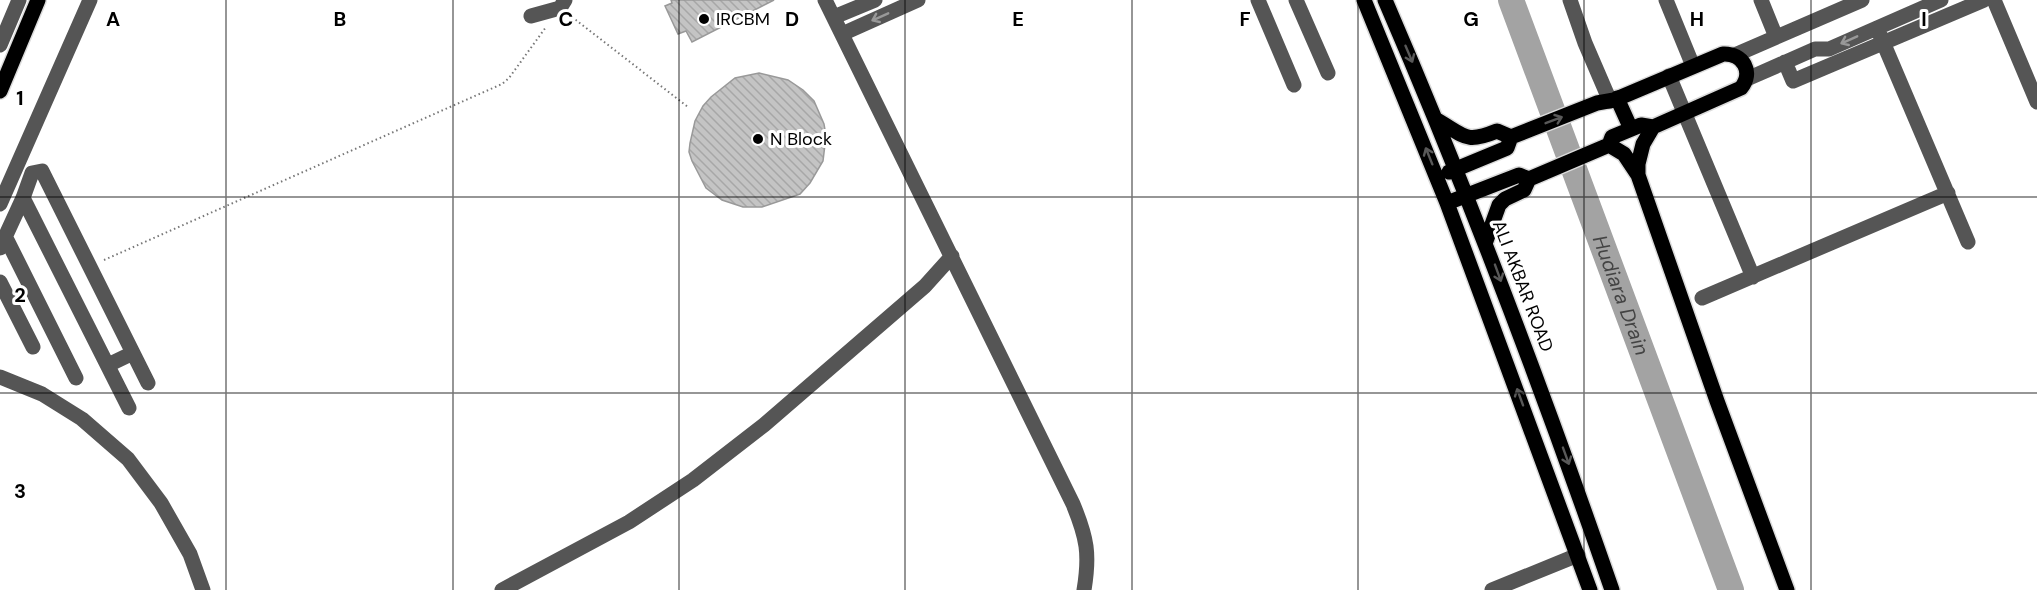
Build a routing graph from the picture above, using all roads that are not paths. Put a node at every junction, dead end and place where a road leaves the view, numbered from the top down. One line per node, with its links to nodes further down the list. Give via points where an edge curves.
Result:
1 (19, 0): 25 (street)
2 (38, 0): 34 (main road)
3 (90, 0): 51 (street)
4 (825, 0): 20 (street)
5 (875, 0): 20 (street)
6 (918, 0): 22 (street, one-way to 22)
7 (1258, 0): 33 (street)
8 (1296, 0): 30 (street)
9 (1364, 0): 45 (main road, one-way to 9)
10 (1386, 0): 38 (main road, ALI AKBAR ROAD, one-way to 38)
11 (1570, 0): 35 (street)
12 (1666, 0): 28 (street)
13 (1761, 0): 23 (street)
14 (1862, 0): 23 (street)
15 (1941, 0): 21 (street)
16 (1984, 0): 24 (street)
17 (1994, 0): 29 (street)
18 (562, 4): 19 (street)
19 (531, 16)
20 (834, 17): 22 (street)
21 (1876, 28): 24 (street); 27 (street, one-way to 27)
22 (842, 34): 55 (street)
23 (1776, 38): 26 (street)
24 (1883, 42): 27 (street, via 1793,81); 47 (street)
25 (0, 45)
26 (1736, 55): 28 (main road, via 1723,54); 32 (main road, via 1745,65)
27 (1785, 62): 32 (street)
28 (1694, 66): 31 (main road)
29 (2031, 71): 36 (street)
30 (1328, 73)
31 (1669, 76): 35 (main road); 37 (street)
32 (1746, 79): 37 (main road, via 1738,90)
33 (1294, 85)
34 (0, 91)
35 (1608, 101): 40 (main road); 41 (main road, one-way to 35)
36 (2037, 102)
37 (1684, 114): 39 (main road); 56 (street)
38 (1437, 120): 41 (main road, via 1467,137 1479,138 1497,131); 43 (main road, ALI AKBAR ROAD)
39 (1653, 127): 40 (main road, via 1641,125); 44 (main road, via 1643,144)
40 (1631, 129): 42 (main road, via 1612,137)
41 (1511, 137): 43 (main road, via 1507,148)
42 (1607, 146): 44 (main road, via 1624,154); 46 (main road)
43 (1457, 169): 45 (main road); 48 (main road, ALI AKBAR ROAD)
44 (1638, 175): 73 (main road)
45 (1437, 177): 50 (main road)
46 (1529, 179): 48 (main road, via 1519,175); 52 (main road, via 1524,190 1499,205)
47 (1948, 193): 54 (street); 56 (street)
48 (1467, 195): 50 (main road); 52 (main road, ALI AKBAR ROAD)
49 (23, 198): 53 (street); 60 (street, via 32,173 42,171); 61 (street)
50 (1448, 203): 66 (main road, one-way to 50)
51 (0, 204)
52 (1486, 241): 72 (main road, ALI AKBAR ROAD, one-way to 72)
53 (2, 242): 63 (street)
54 (1968, 242)
55 (952, 256): 68 (street, via 925,286 871,333 693,480 629,522); 69 (street, via 1084,532 1088,567)
56 (1753, 277): 58 (street)
57 (0, 282): 59 (street)
58 (1702, 298)
59 (33, 347)
60 (133, 353): 61 (street); 64 (street)
61 (108, 365): 65 (street)
62 (0, 377): 67 (street, via 42,394 82,418 128,459 161,503 190,554)
63 (76, 378)
64 (148, 383)
65 (129, 408)
66 (1578, 555): 70 (street); 71 (main road)
67 (203, 590)
68 (502, 590)
69 (1084, 590)
70 (1492, 590)
71 (1590, 590)
72 (1612, 590)
73 (1787, 590)

